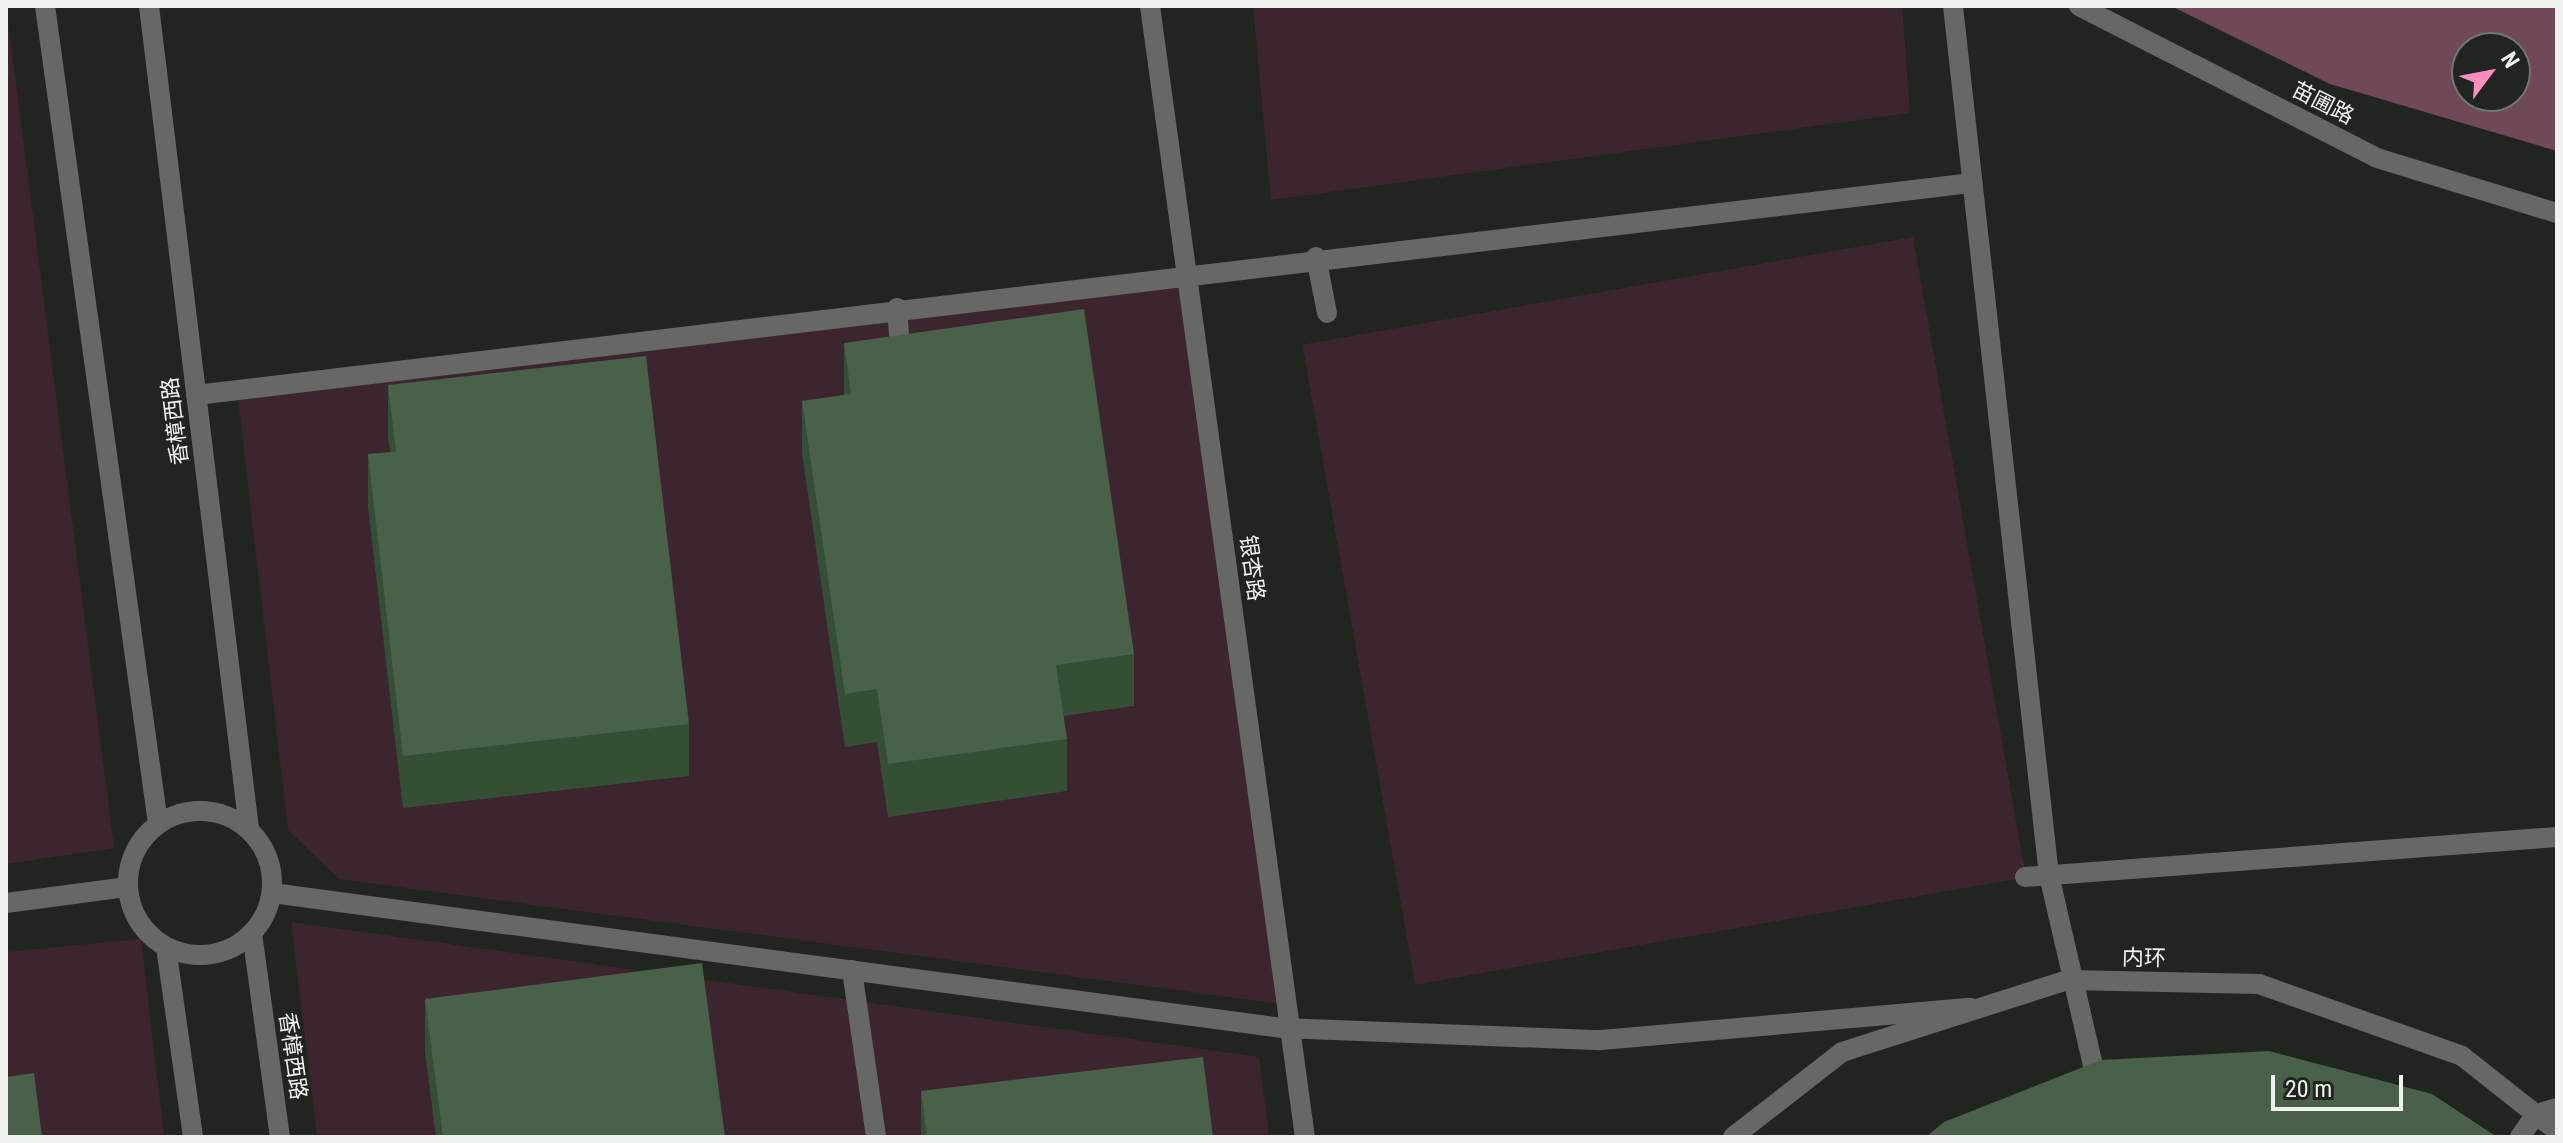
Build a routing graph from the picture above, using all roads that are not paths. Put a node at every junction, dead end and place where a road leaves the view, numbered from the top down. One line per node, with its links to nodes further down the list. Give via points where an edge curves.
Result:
1 (45, 6): 16 (street)
2 (149, 6): 15 (street, 香樟西路)
3 (1150, 6): 9 (street, 银杏路)
4 (1953, 6): 6 (street)
5 (2079, 6): 7 (street, 苗圃路, via 2377,158)
6 (1972, 183): 8 (street); 19 (street)
7 (2557, 213)
8 (1316, 257): 9 (street); 11 (street)
9 (1186, 273): 10 (street); 29 (street, 银杏路)
10 (897, 308): 12 (street); 14 (street)
11 (1327, 313)
12 (590, 346): 13 (street); 15 (street)
13 (593, 373)
14 (903, 387)
15 (196, 395): 17 (street, 香樟西路)
16 (158, 824): 17 (street, via 205,811); 21 (street, via 141,840)
17 (249, 829): 22 (street, via 263,847)
18 (2557, 837): 19 (street)
19 (2049, 875): 20 (street); 27 (street)
20 (2025, 877)
21 (128, 887): 23 (street); 25 (street, via 134,911)
22 (272, 893): 24 (street); 26 (street)
23 (6, 903)
24 (252, 933): 25 (street, via 212,954); 35 (street, 香樟西路)
25 (166, 947): 34 (street)
26 (852, 970): 29 (street); 36 (street)
27 (2068, 980): 28 (street, 内环); 30 (street); 32 (street, 内环, via 2259,984 2462,1056)
28 (1970, 1008): 29 (street, via 1601,1040); 38 (street, 内环, via 1842,1052)
29 (1293, 1028): 37 (street, 银杏路)
30 (2101, 1101)
31 (2557, 1108): 32 (street)
32 (2536, 1114): 33 (street, 内环); 39 (street)
33 (2557, 1131)
34 (193, 1137)
35 (280, 1137)
36 (876, 1137)
37 (1305, 1137)
38 (1733, 1137)
39 (2520, 1137)

